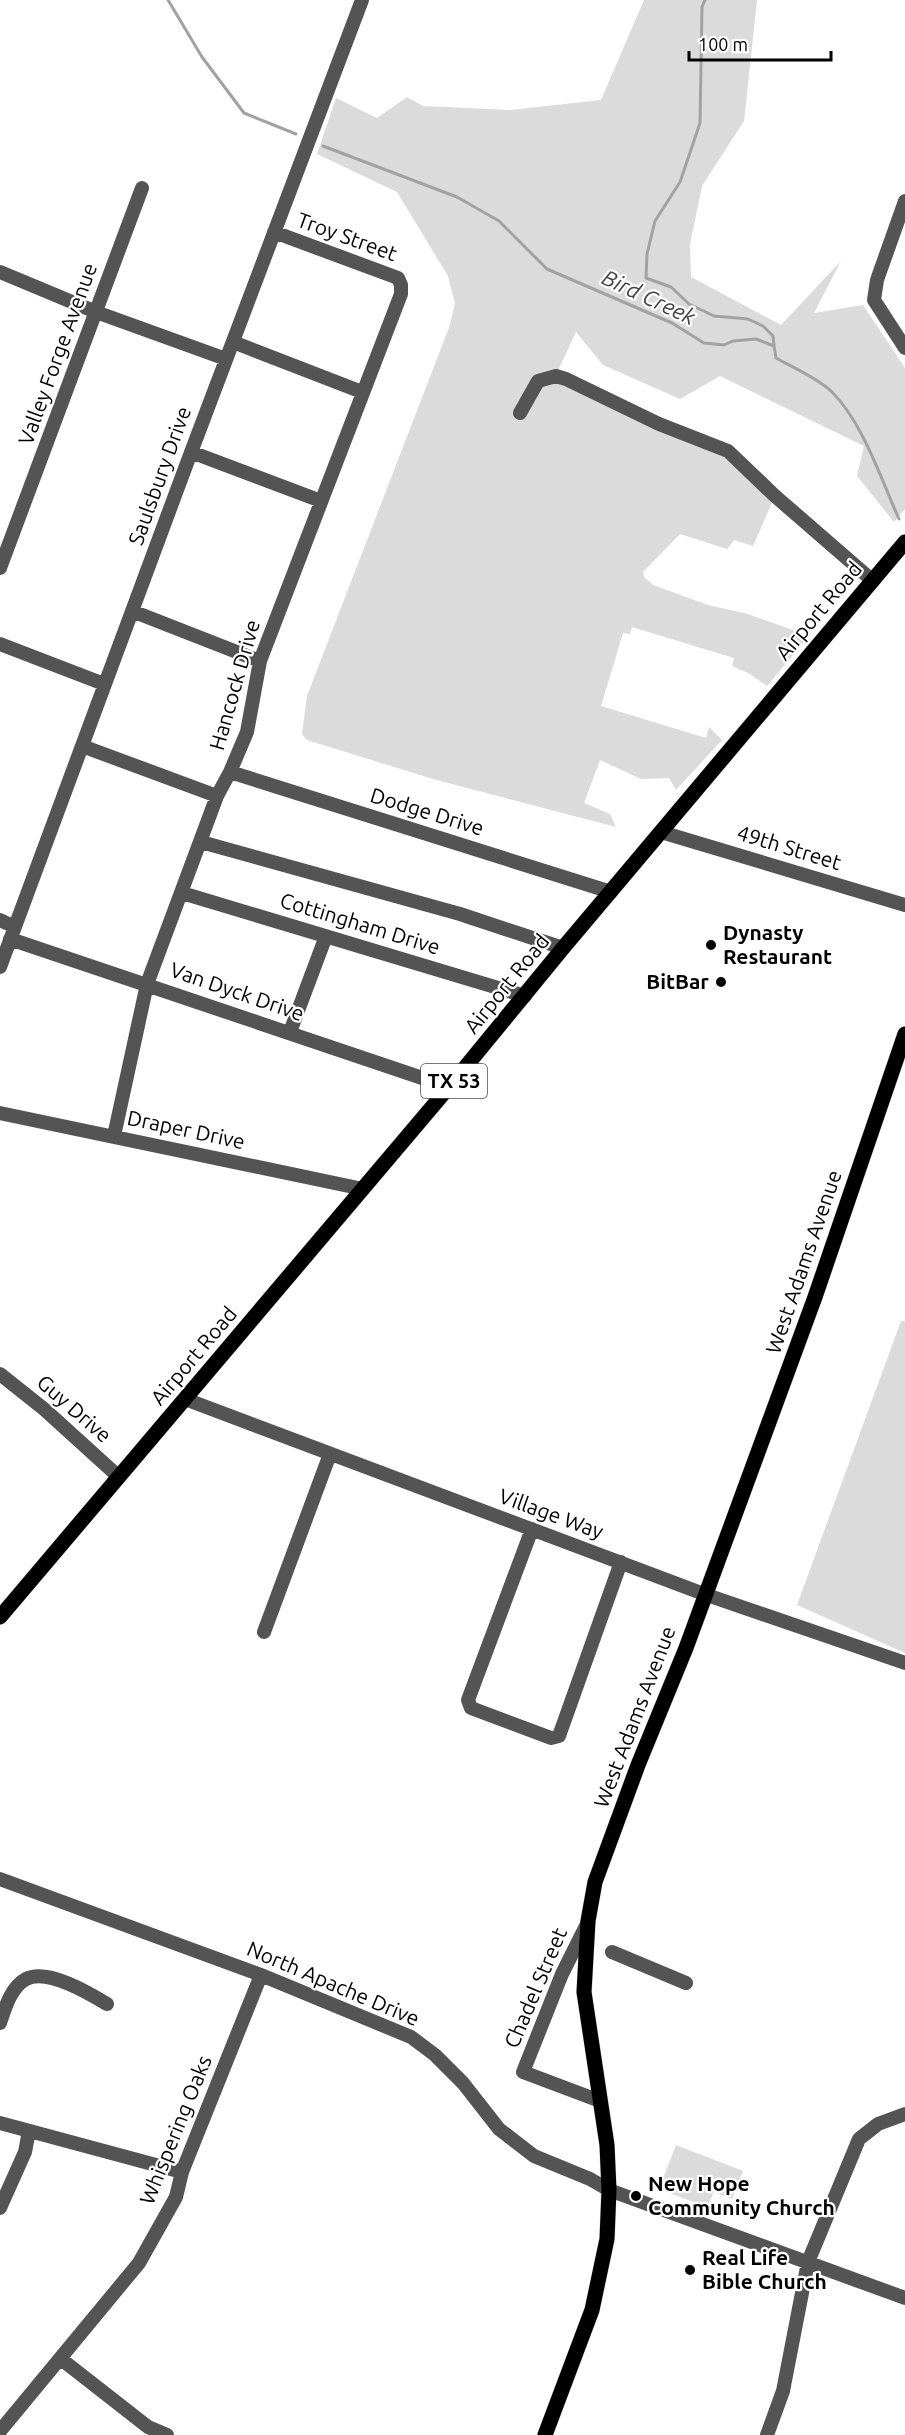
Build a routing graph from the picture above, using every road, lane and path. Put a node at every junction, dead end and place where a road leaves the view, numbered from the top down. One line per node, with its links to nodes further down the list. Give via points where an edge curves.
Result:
1 (362, 0): 4 (street, Saulsbury Drive)
2 (142, 188): 7 (street, Valley Forge Avenue)
3 (905, 201): 9 (street, via 877,280 874,300)
4 (274, 232): 6 (street, Troy Street, via 398,278); 8 (street, Saulsbury Drive)
5 (0, 272): 7 (street)
6 (401, 285): 11 (street, Hancock Drive, via 401,294)
7 (96, 312): 10 (street); 16 (street, Valley Forge Avenue)
8 (233, 342): 10 (street, Saulsbury Drive); 11 (street)
9 (905, 348)
10 (226, 359): 13 (street, Saulsbury Drive)
11 (362, 392): 14 (street, Hancock Drive)
12 (520, 413): 17 (street, via 538,381 556,376 728,451)
13 (191, 452): 14 (street); 18 (street, Saulsbury Drive)
14 (321, 501): 20 (street, Hancock Drive)
15 (905, 542): 17 (main road, Airport Road / TX 53)
16 (0, 568)
17 (873, 580): 25 (main road, Airport Road / TX 53)
18 (132, 611): 20 (street); 21 (street, Saulsbury Drive)
19 (0, 644): 21 (street)
20 (260, 661): 23 (street, Hancock Drive, via 247,732)
21 (104, 684): 22 (street, Saulsbury Drive)
22 (82, 746): 24 (street); 31 (street, Saulsbury Drive)
23 (230, 772): 24 (street, Hancock Drive); 27 (street, Dodge Drive)
24 (218, 796): 26 (street, Hancock Drive)
25 (661, 832): 27 (main road, Airport Road / TX 53); 29 (street, 49th Street)
26 (201, 842): 28 (street, Hancock Drive); 33 (street, via 460,914)
27 (611, 892): 33 (main road, Airport Road / TX 53)
28 (182, 893): 32 (street, Cottingham Drive); 35 (street, Hancock Drive)
29 (905, 905)
30 (0, 920): 31 (street, Van Dyck Drive)
31 (13, 933): 34 (street, Saulsbury Drive); 35 (street, Van Dyck Drive)
32 (326, 936): 36 (street, Cottingham Drive); 37 (street)
33 (563, 948): 36 (main road, Airport Road / TX 53)
34 (0, 967)
35 (147, 984): 37 (street, Van Dyck Drive); 41 (street, Hancock Drive)
36 (525, 996): 39 (main road, Airport Road / TX 53)
37 (290, 1032): 39 (street, Van Dyck Drive)
38 (905, 1034): 49 (main road, West Adams Avenue, via 812,1305)
39 (449, 1087): 42 (main road, Airport Road / TX 53)
40 (0, 1113): 41 (street, Draper Drive)
41 (114, 1136): 42 (street, Draper Drive)
42 (363, 1189): 44 (main road, Airport Road / TX 53)
43 (0, 1374): 46 (street, Guy Drive, via 44,1408)
44 (184, 1399): 45 (street, Village Way); 46 (main road, Airport Road / TX 53)
45 (330, 1454): 47 (street, Village Way); 51 (street)
46 (119, 1477): 50 (main road, Airport Road / TX 53)
47 (532, 1529): 48 (street, Village Way); 48 (street, via 468,1700 471,1708 551,1738 560,1736)
48 (621, 1562): 49 (street, Village Way)
49 (704, 1594): 52 (street, Village Way); 54 (main road, West Adams Avenue, via 595,1882)
50 (0, 1617)
51 (264, 1632)
52 (905, 1663)
53 (0, 1879): 56 (street, North Apache Drive)
54 (588, 1921): 60 (main road, West Adams Avenue, via 584,1992); 60 (street, Chadel Street, via 523,2072)
55 (612, 1952): 57 (street)
56 (261, 1975): 64 (street, Whispering Oaks); 65 (street, North Apache Drive, via 411,2037 463,2083 498,2129 534,2156)
57 (686, 1983)
58 (107, 2004): 59 (street, via 76,1987 39,1976 16,1987)
59 (0, 2023)
60 (600, 2101): 65 (main road, West Adams Avenue, via 608,2145)
61 (905, 2114): 67 (street, via 878,2124 859,2139)
62 (0, 2123): 63 (street)
63 (29, 2131): 64 (street); 66 (street)
64 (182, 2172): 69 (street, Whispering Oaks, via 176,2197 139,2263)
65 (609, 2190): 67 (street, North Apache Drive); 73 (main road, West Adams Avenue, via 606,2239 592,2310)
66 (0, 2208)
67 (808, 2262): 68 (street, North Apache Drive); 74 (street, via 783,2391)
68 (905, 2298)
69 (61, 2359): 70 (street, Whispering Oaks); 71 (street)
70 (0, 2431)
71 (147, 2431): 72 (street)
72 (168, 2435)
73 (545, 2435)
74 (767, 2435)

